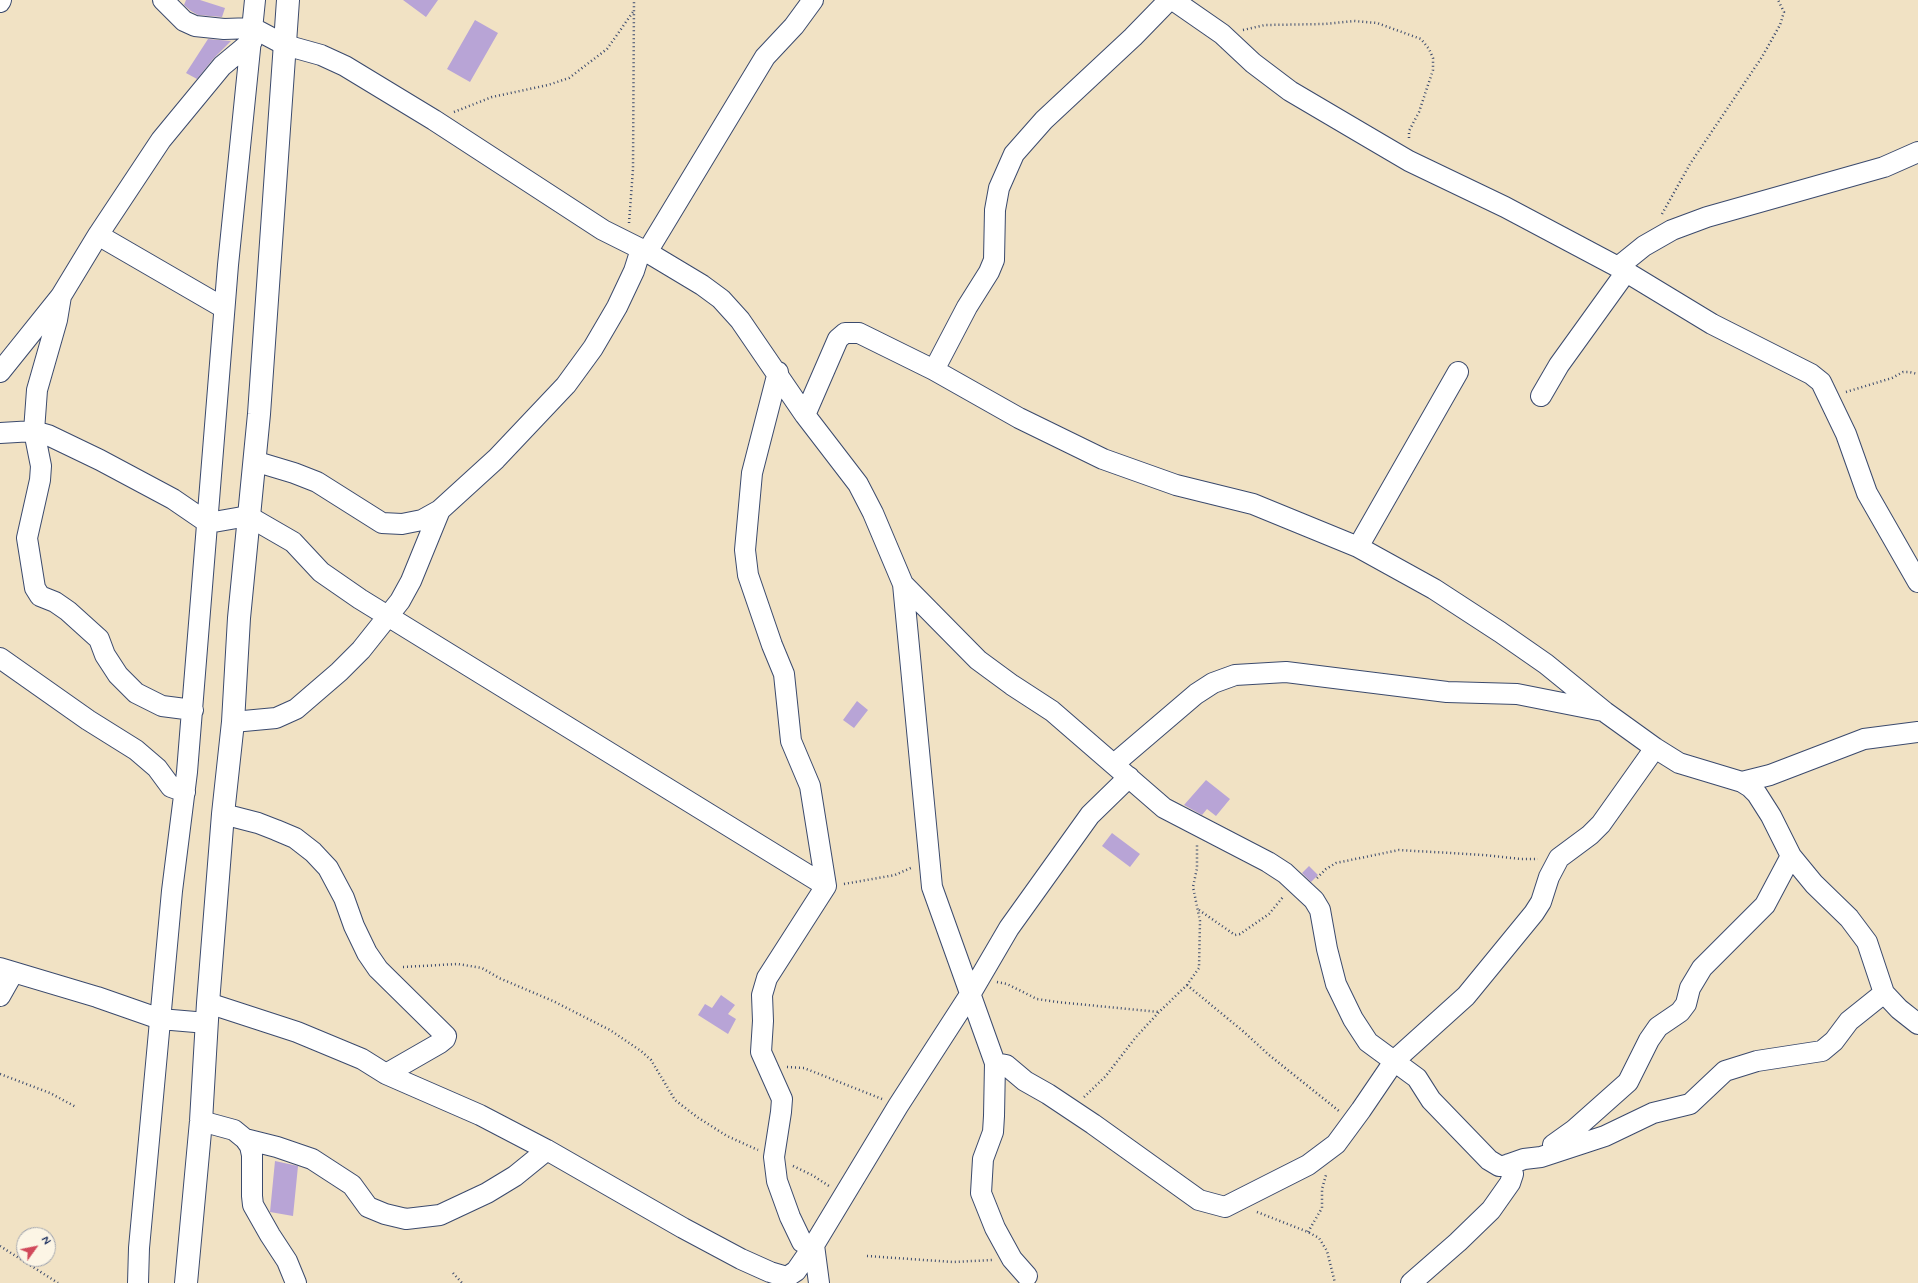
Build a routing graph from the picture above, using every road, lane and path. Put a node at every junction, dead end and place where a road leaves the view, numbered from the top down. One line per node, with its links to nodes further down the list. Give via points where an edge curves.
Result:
1 (163, 0): 11 (street, via 184,21 195,26)
2 (255, 0): 11 (street)
3 (288, 0): 12 (highway)
4 (634, 0): 9 (path)
5 (813, 0): 18 (street, via 794,26 765,57)
6 (1169, 0): 22 (street, via 1044,120 1014,154 1004,174 996,202 994,260)
7 (1173, 0): 10 (street)
8 (1778, 0): 16 (path, via 1784,12 1780,25 1762,57 1690,164)
9 (633, 12): 13 (path, via 607,49 569,78 492,97); 18 (path, via 633,169)
10 (1222, 34): 15 (street, via 1253,63 1290,91); 15 (path, via 1265,25 1354,21 1377,23 1421,39 1429,49 1433,70 1419,112 1409,131)
11 (252, 35): 12 (street); 17 (street, via 222,66 161,140); 21 (street)
12 (285, 45): 13 (street, via 321,55 345,66); 32 (highway)
13 (434, 120): 18 (street, via 603,230)
14 (1918, 152): 19 (street, via 1884,167 1672,230 1644,246)
15 (1409, 161): 19 (street, via 1505,207)
16 (1661, 216)
17 (98, 235): 20 (street); 21 (street)
18 (639, 248): 24 (street, via 721,299 740,320); 33 (street, via 634,271 617,307 593,348 566,386 496,460)
19 (1622, 269): 27 (street); 28 (street, via 1712,324 1811,374 1821,382)
20 (61, 296): 23 (street); 30 (street, via 57,320 37,390)
21 (224, 308): 35 (street)
22 (934, 370): 29 (street, via 859,333 845,333 838,339); 36 (street, via 1019,418 1103,459 1176,485 1253,504)
23 (0, 372)
24 (778, 372): 29 (street); 54 (street, via 752,473 745,550 748,575 784,674 788,729 794,751 810,786)
25 (1458, 372): 36 (street)
26 (1918, 374): 28 (path, via 1903,372 1892,378)
27 (1541, 396)
28 (1829, 398): 37 (street, via 1846,434 1867,493)
29 (805, 415): 38 (street, via 858,484)
30 (34, 431): 31 (street); 35 (street, via 100,460 173,498); 41 (street, via 41,466 27,538 35,588 40,596 68,611 99,639 118,675 136,694 162,706)
31 (0, 433)
32 (254, 461): 33 (street, via 317,482 382,523 402,524 422,520); 34 (highway)
33 (440, 510): 39 (street, via 411,581)
34 (248, 516): 35 (street); 39 (street, via 293,542 321,572); 43 (highway)
35 (208, 523): 41 (street)
36 (1358, 547): 42 (street, via 1434,590 1500,632 1546,664)
37 (1918, 582)
38 (903, 584): 46 (street, via 978,660 1052,711); 53 (street)
39 (388, 616): 43 (street, via 361,650 296,709 276,718); 54 (street)
40 (0, 658): 48 (street, via 88,720 136,750 157,768 172,787)
41 (193, 710): 48 (street)
42 (1605, 712): 45 (street); 46 (street, via 1517,694 1447,692 1286,672 1235,675 1213,683 1196,694)
43 (233, 722): 49 (highway)
44 (1918, 732): 47 (street, via 1864,739)
45 (1655, 748): 47 (street, via 1679,763); 52 (street, via 1601,824)
46 (1122, 770): 50 (street, via 1164,808); 59 (street, via 1009,928)
47 (1742, 782): 51 (street, via 1757,794)
48 (185, 792): 66 (street, via 172,891)
49 (223, 814): 57 (street, via 258,823 295,838 313,852 328,868 344,898 354,926); 65 (highway)
50 (1195, 824): 55 (street, via 1268,862 1285,873); 56 (path, via 1197,856 1193,887)
51 (1791, 856): 62 (street, via 1814,884 1849,918 1867,942); 81 (street, via 1765,905 1702,968 1680,1012 1658,1027 1628,1082)
52 (1559, 858): 55 (path, via 1521,859 1399,850 1336,863); 68 (street, via 1534,913 1466,996)
53 (928, 860): 54 (path, via 895,875); 61 (street, via 932,887)
54 (826, 886): 70 (street, via 767,978 762,995 764,1021 761,1052)
55 (1299, 887): 56 (path, via 1288,890 1269,914 1240,934 1235,935); 68 (street, via 1314,900 1320,910 1336,984 1353,1020 1373,1047)
56 (1198, 910): 60 (path, via 1199,968)
57 (378, 969): 72 (street, via 446,1036 440,1043); 80 (path, via 458,964 482,968 498,978 553,1001 610,1030 641,1051 651,1060 675,1100 696,1117 727,1136)
58 (7, 970): 63 (street); 66 (street)
59 (980, 975): 61 (street); 64 (path, via 1007,984 1037,999)
60 (1188, 985): 64 (path); 77 (path, via 1287,1070)
61 (971, 993): 69 (street); 73 (street)
62 (1884, 993): 67 (street); 81 (street, via 1849,1021 1834,1041 1822,1051 1757,1061 1725,1071 1690,1104 1653,1113 1605,1136)
63 (0, 996)
64 (1159, 1012): 75 (path, via 1105,1077)
65 (207, 1013): 66 (street); 72 (street, via 297,1032 362,1059); 76 (highway)
66 (160, 1019): 94 (street)
67 (1918, 1024)
68 (1395, 1060): 77 (street); 82 (street, via 1417,1078 1431,1100 1489,1160 1499,1166)
69 (995, 1063): 75 (street, via 1006,1065 1025,1081); 90 (street, via 993,1132 983,1159 981,1193 995,1228)
70 (766, 1065): 73 (path, via 804,1068); 80 (street, via 782,1099)
71 (0, 1074): 74 (path, via 50,1093)
72 (386, 1074): 79 (street, via 480,1115)
73 (898, 1106): 84 (street)
74 (76, 1107)
75 (1072, 1110): 77 (street, via 1199,1200 1225,1207 1308,1165 1336,1144)
76 (201, 1121): 78 (street, via 234,1130); 95 (highway)
77 (1353, 1121)
78 (245, 1139): 79 (street, via 312,1159 352,1185 368,1207 406,1219 440,1215 487,1193 515,1176); 96 (street, via 252,1155 251,1184 254,1206 287,1261)
79 (547, 1150): 87 (street, via 683,1228 770,1272 787,1277 796,1271)
80 (774, 1157): 84 (path, via 812,1175); 87 (street, via 777,1180 790,1217 802,1242)
81 (1541, 1157): 82 (street)
82 (1509, 1164): 100 (street, via 1513,1174 1510,1183 1491,1210)
83 (1326, 1174): 86 (path, via 1322,1190 1322,1208)
84 (842, 1196): 87 (street)
85 (1256, 1211): 86 (path)
86 (1308, 1232): 99 (path, via 1319,1238 1327,1251)
87 (814, 1245): 98 (street)
88 (0, 1246): 93 (path)
89 (867, 1256): 90 (path, via 953,1262)
90 (1012, 1259): 92 (street)
91 (453, 1273): 97 (path)
92 (1026, 1276)
93 (58, 1283)
94 (138, 1283)
95 (186, 1283)
96 (296, 1283)
97 (462, 1283)
98 (819, 1283)
99 (1335, 1283)
100 (1411, 1283)

